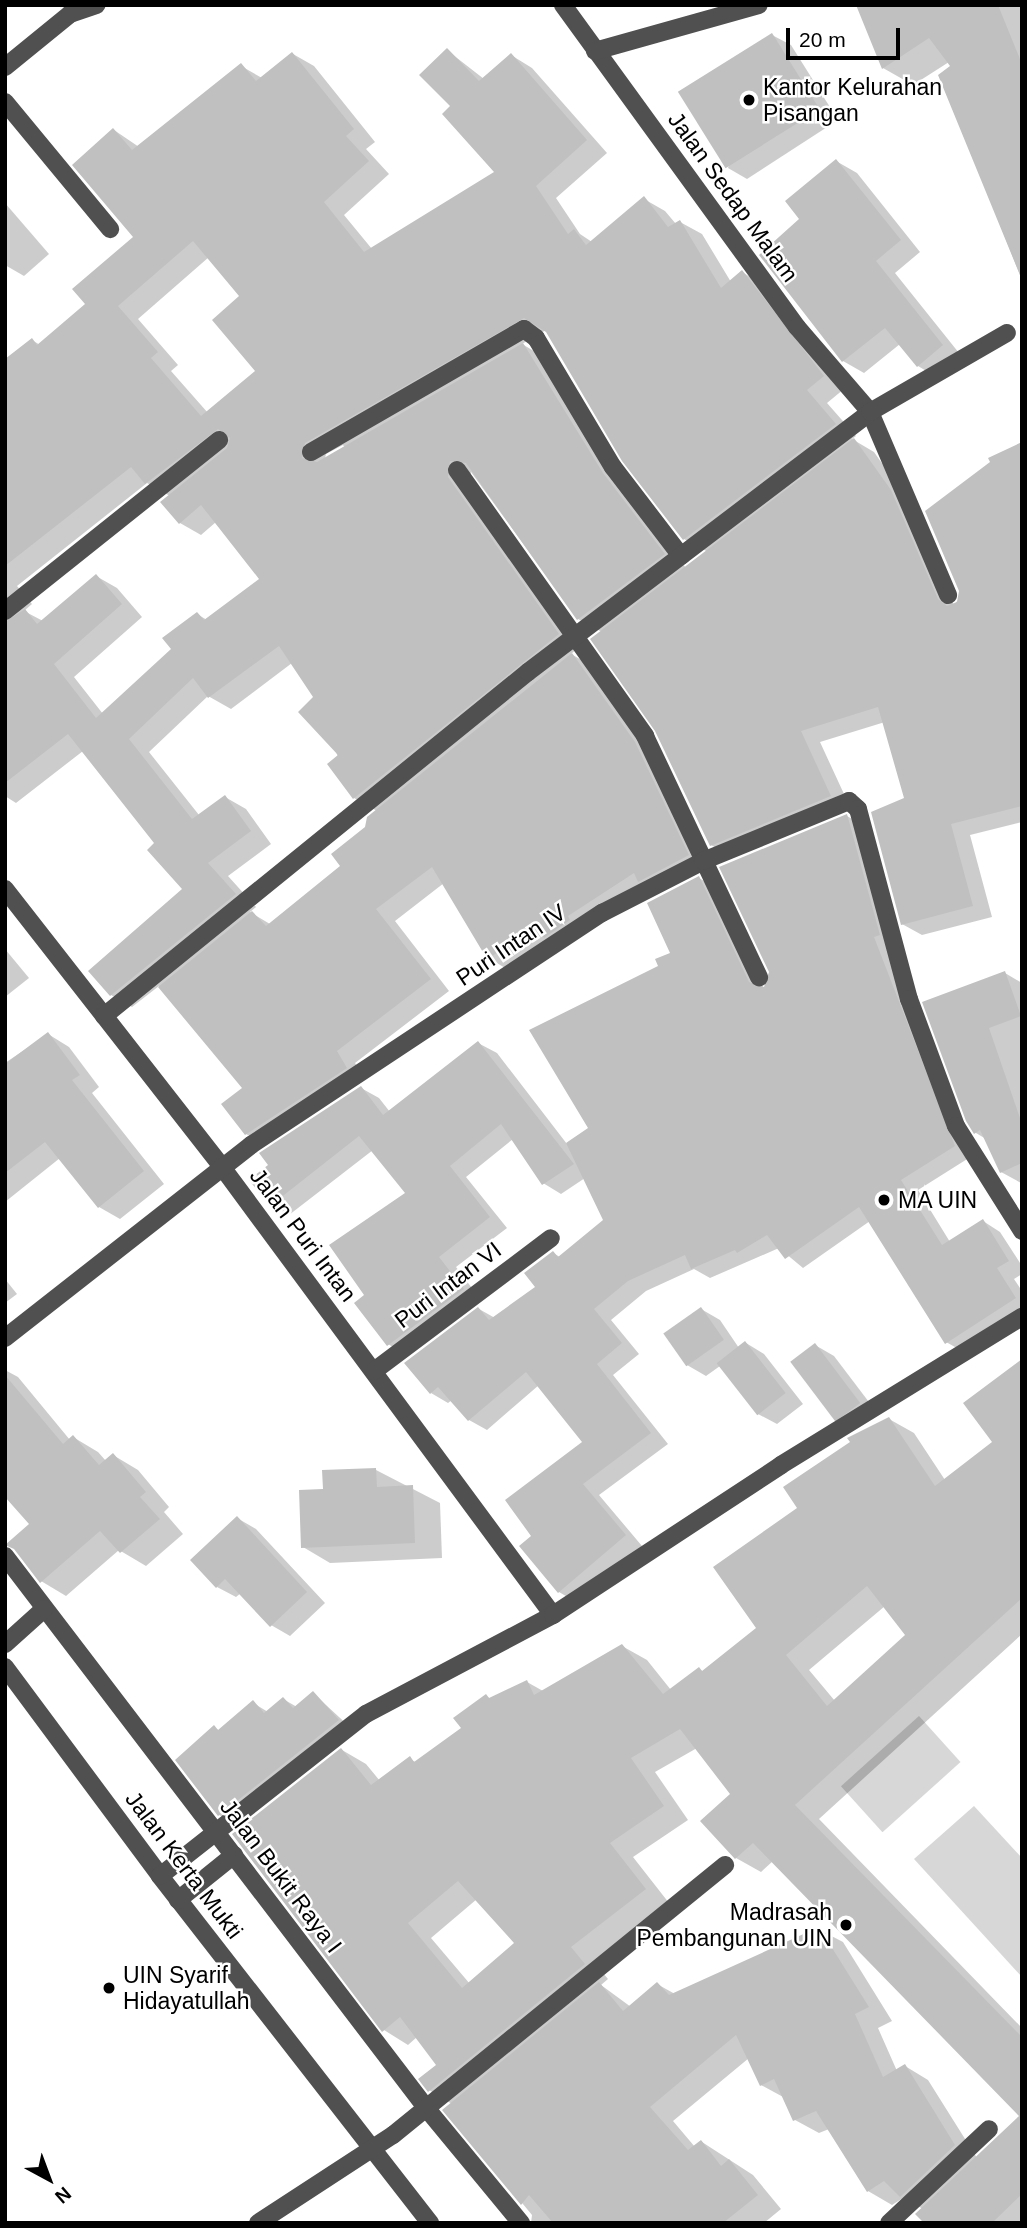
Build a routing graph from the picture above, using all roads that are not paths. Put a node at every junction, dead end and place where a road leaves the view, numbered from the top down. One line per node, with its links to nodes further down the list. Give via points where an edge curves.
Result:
1 (95, 5): 5 (street, via 70,15)
2 (563, 5): 4 (street, Jalan Sedap Malam)
3 (758, 5): 4 (street)
4 (595, 51): 9 (street, Jalan Sedap Malam, via 797,327)
5 (5, 67)
6 (5, 102): 7 (street)
7 (110, 229)
8 (1007, 332): 9 (street)
9 (870, 412): 13 (street); 14 (street, Jalan Sedap Malam)
10 (219, 440): 15 (street)
11 (311, 452): 13 (street, via 524,329 536,338 613,467)
12 (457, 470): 16 (street)
13 (681, 556): 16 (street)
14 (948, 594)
15 (5, 611)
16 (576, 637): 17 (street, via 645,736); 20 (street)
17 (703, 862): 19 (street); 21 (street, Puri Intan IV, via 602,913); 22 (street, Puri Intan IV, via 849,801 858,809 909,999 956,1126)
18 (5, 889): 20 (street, Jalan Puri Intan)
19 (759, 976)
20 (104, 1016): 21 (street, Jalan Puri Intan)
21 (222, 1167): 25 (street, Puri Intan IV); 26 (street, Jalan Puri Intan)
22 (1020, 1224)
23 (551, 1238): 26 (street, Puri Intan VI)
24 (1022, 1317): 29 (street, via 781,1465)
25 (5, 1338)
26 (374, 1371): 29 (street, Jalan Puri Intan)
27 (5, 1556): 28 (street, Jalan Bukit Raya I)
28 (44, 1609): 30 (street); 32 (street, Jalan Bukit Raya I)
29 (553, 1615): 32 (street, via 366,1714)
30 (5, 1644)
31 (5, 1667): 35 (street, Jalan Kerta Mukti)
32 (217, 1832): 33 (street, Jalan Bukit Raya I); 35 (street)
33 (234, 1855): 36 (street); 37 (street, Jalan Bukit Raya I)
34 (725, 1865): 37 (street)
35 (160, 1876): 36 (street, Jalan Kerta Mukti)
36 (178, 1900): 39 (street, Jalan Kerta Mukti)
37 (427, 2109): 39 (street); 42 (street, Jalan Bukit Raya I)
38 (989, 2129): 43 (street)
39 (373, 2150): 40 (street); 41 (street, Jalan Kerta Mukti)
40 (258, 2223)
41 (430, 2223)
42 (521, 2223)
43 (889, 2223)

